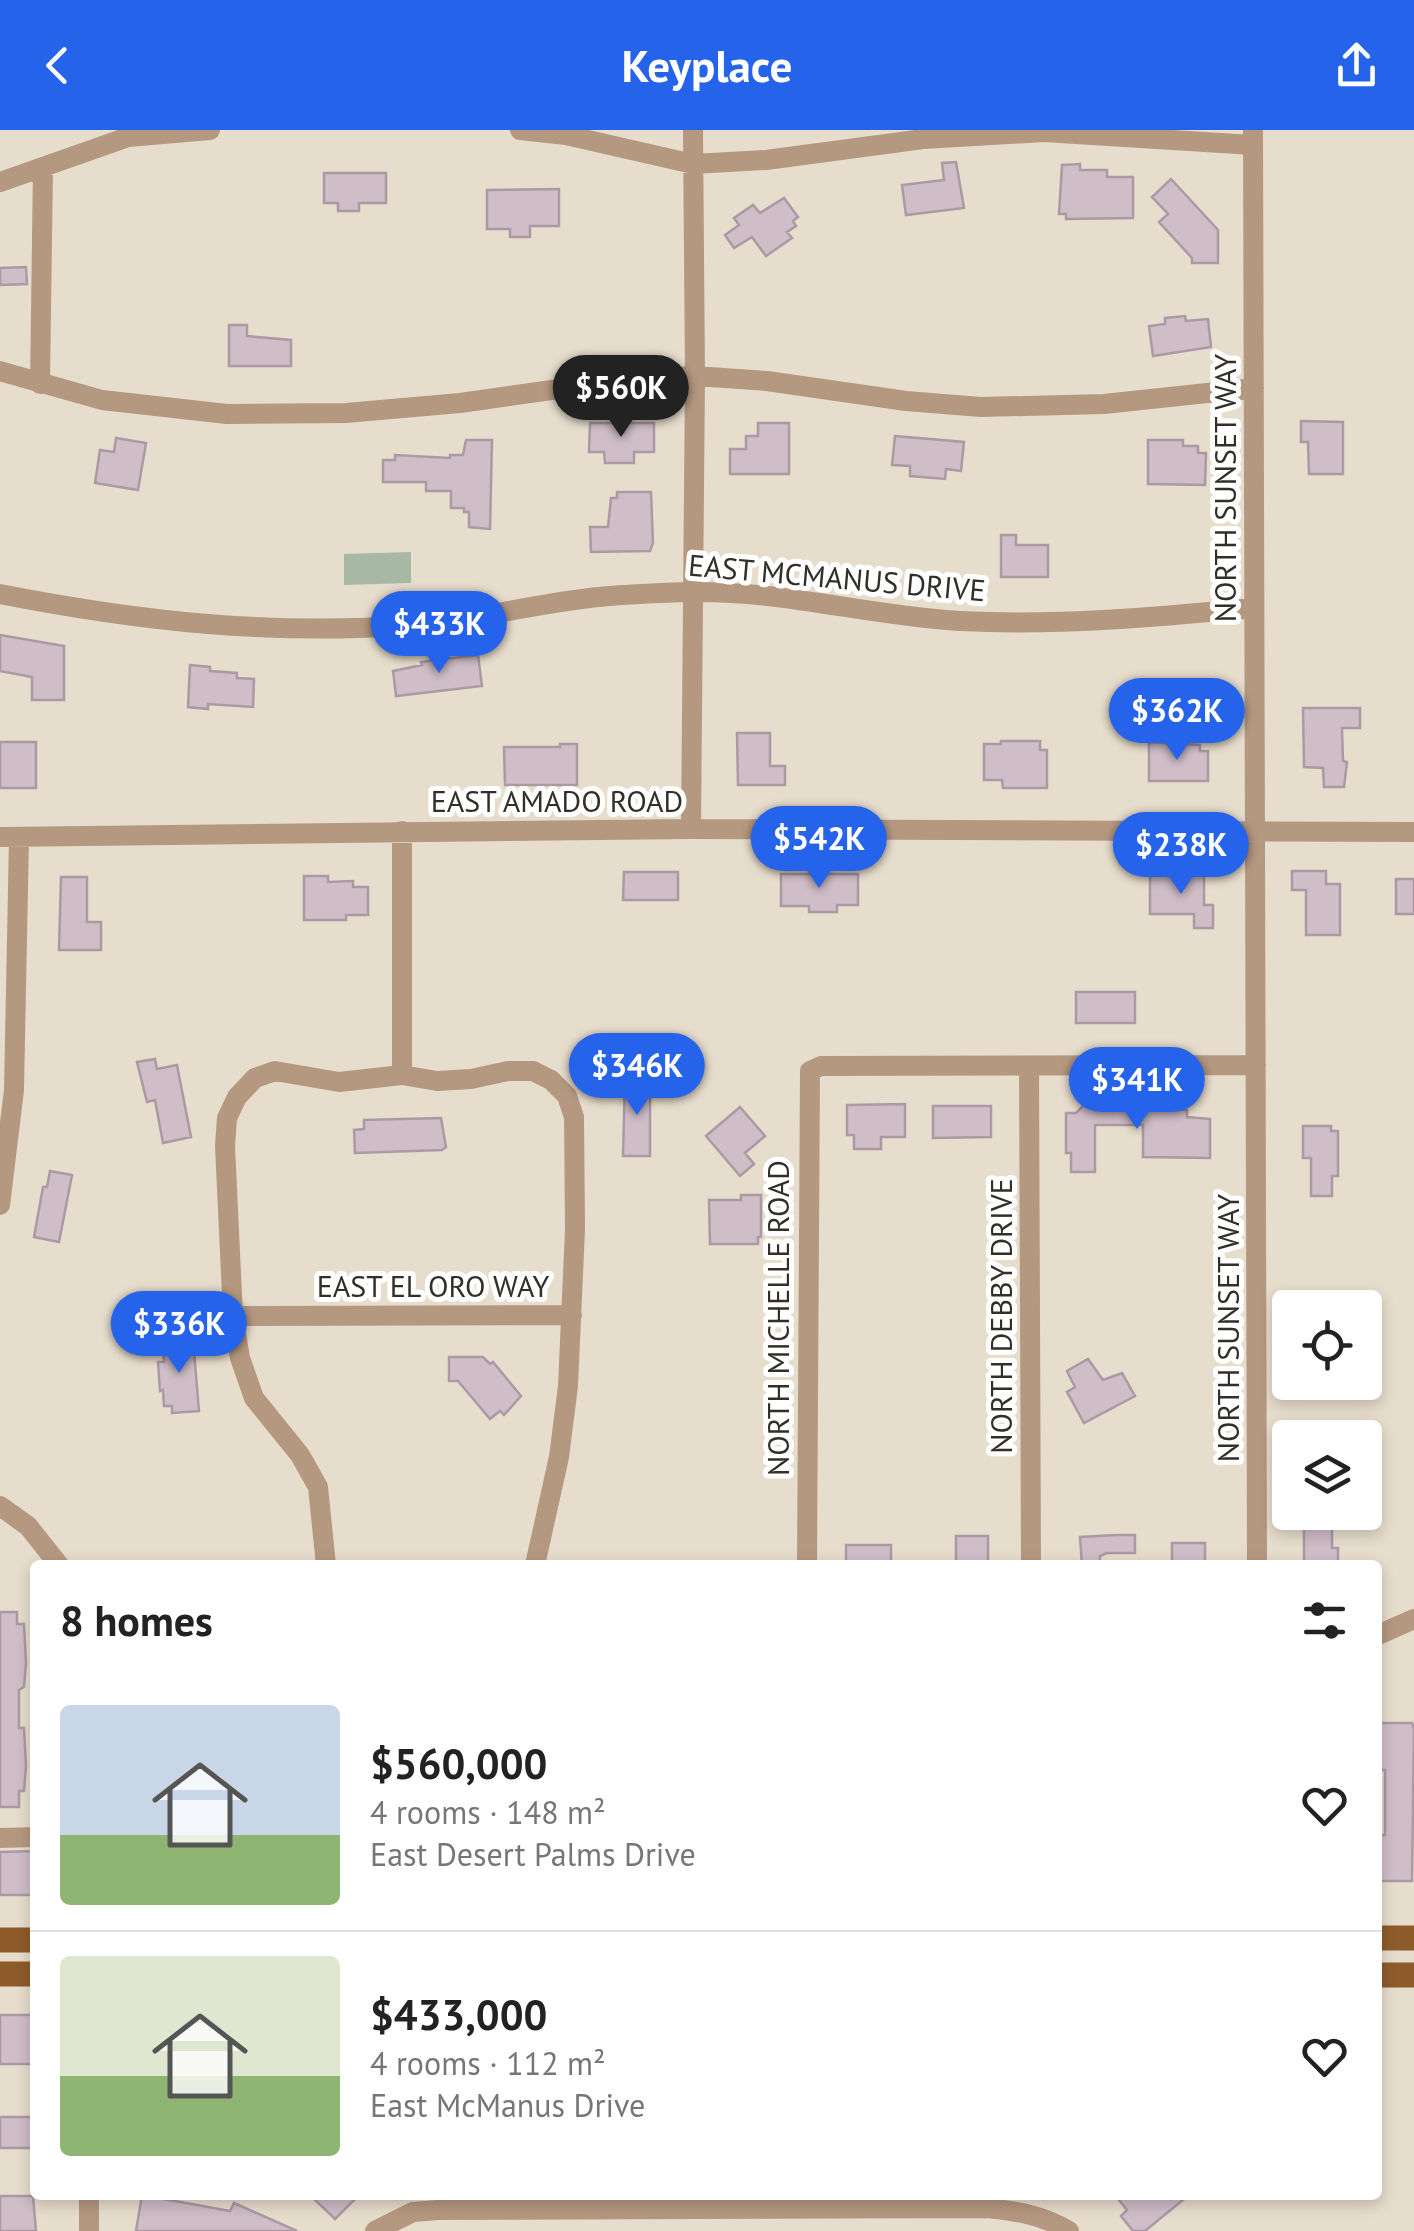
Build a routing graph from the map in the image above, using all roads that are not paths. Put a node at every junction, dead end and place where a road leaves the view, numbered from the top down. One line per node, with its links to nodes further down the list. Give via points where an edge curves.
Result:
1 (210, 130): 6 (street, via 128,137)
2 (520, 130): 5 (street)
3 (692, 130): 5 (street)
4 (1254, 138): 5 (street, via 1044,132); 11 (street, NORTH SUNSET WAY)
5 (693, 164): 9 (street)
6 (43, 167): 7 (street); 10 (street)
7 (0, 182)
8 (0, 371): 10 (street)
9 (695, 376): 10 (street, via 346,413 227,414 102,400); 11 (street, via 981,407 1104,404); 12 (street)
10 (40, 384)
11 (1254, 388): 14 (street, NORTH SUNSET WAY)
12 (693, 592): 13 (street, EAST MCMANUS DRIVE, via 598,597 413,625 285,630 106,615); 14 (street, EAST MCMANUS DRIVE, via 961,621 1120,620); 15 (street)
13 (0, 594)
14 (1254, 608): 18 (street, NORTH SUNSET WAY)
15 (691, 829): 16 (street, EAST AMADO ROAD); 18 (street, EAST AMADO ROAD)
16 (402, 832): 19 (street, EAST AMADO ROAD); 22 (street)
17 (1414, 832): 18 (street, EAST AMADO ROAD)
18 (1256, 833): 20 (street, NORTH SUNSET WAY)
19 (10, 838): 23 (street)
20 (1256, 1065): 21 (street); 33 (street, NORTH SUNSET WAY)
21 (1030, 1066): 31 (street, NORTH MICHELLE ROAD, via 821,1066 810,1072); 32 (street, NORTH DEBBY DRIVE)
22 (402, 1074): 25 (street, via 436,1081 532,1071 567,1096 574,1118); 26 (street, via 339,1082 275,1072 255,1078 237,1097 225,1146)
23 (7, 1089): 24 (street)
24 (0, 1205)
25 (572, 1314): 26 (street, EAST EL ORO WAY); 30 (street, via 559,1457)
26 (233, 1316): 29 (street, via 254,1398 318,1487)
27 (0, 1506): 28 (street, via 28,1526)
28 (56, 1560)
29 (325, 1560)
30 (537, 1560)
31 (807, 1560)
32 (1031, 1560)
33 (1258, 1560)
34 (1414, 1619): 35 (street)
35 (1382, 1633)
36 (30, 1837): 37 (street)
37 (0, 1838)
38 (1382, 1938): 39 (main road)
39 (1414, 1938)
40 (0, 1940): 41 (main road)
41 (30, 1940)
42 (0, 1974): 43 (main road)
43 (30, 1974)
44 (1382, 1975): 45 (main road)
45 (1414, 1975)
46 (89, 2200): 48 (street)
47 (698, 2201): 49 (street, via 413,2212); 50 (street, via 987,2208 1019,2211)
48 (89, 2231)
49 (375, 2231)
50 (1069, 2231)

